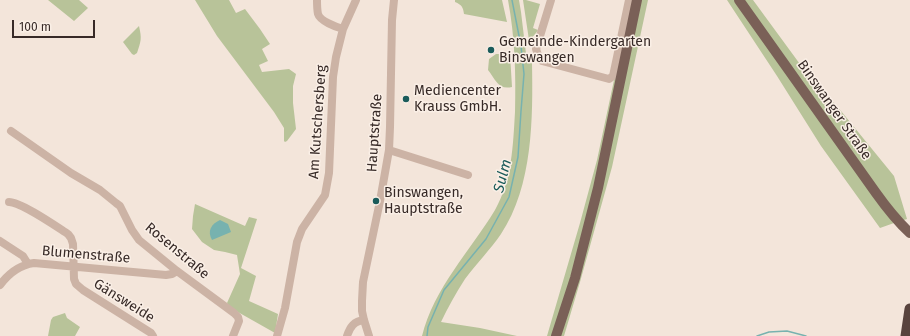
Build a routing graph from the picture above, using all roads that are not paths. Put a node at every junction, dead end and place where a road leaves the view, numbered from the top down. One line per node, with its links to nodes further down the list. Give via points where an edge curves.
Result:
1 (317, 0): 8 (street, via 320,18)
2 (356, 0): 8 (street, Am Kutschersberg)
3 (394, 0): 10 (street, Hauptstraße)
4 (550, 0): 5 (street, via 536,49 539,58 606,79 613,76)
5 (630, 0)
6 (638, 0): 26 (main road, via 598,188 575,278)
7 (739, 0): 13 (main road, Binswanger Straße, via 876,193)
8 (343, 29): 23 (street, Am Kutschersberg, via 333,77 329,172 325,195 302,229 297,242)
9 (11, 131): 17 (street, Rosenstraße, via 120,206 139,240)
10 (389, 150): 11 (street); 20 (street, Hauptstraße, via 363,282)
11 (468, 175)
12 (9, 202): 16 (street, Gänsweide, via 23,207 68,234 73,244)
13 (906, 229)
14 (0, 241): 15 (street, via 23,256)
15 (28, 264): 16 (street, Blumenstraße); 18 (street, Blumenstraße, via 15,270)
16 (73, 267): 17 (street, Blumenstraße, via 166,275); 21 (street, Gänsweide, via 74,278 79,288)
17 (177, 271): 22 (street, Rosenstraße, via 238,317)
18 (0, 285)
19 (910, 309): 27 (highway)
20 (364, 320): 24 (street, via 352,325); 25 (street, Hauptstraße)
21 (153, 336)
22 (233, 336)
23 (277, 336)
24 (347, 336)
25 (369, 336)
26 (556, 336)
27 (906, 336)

